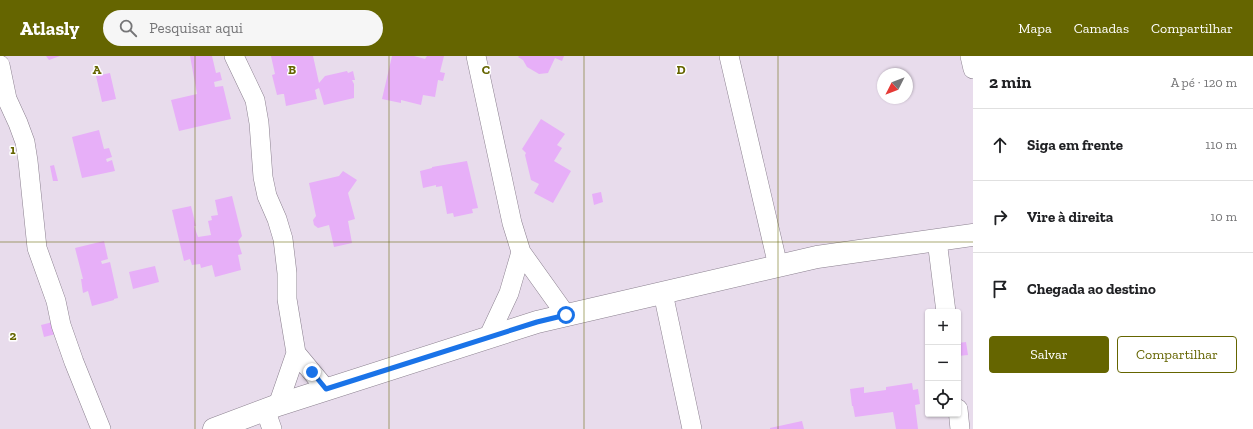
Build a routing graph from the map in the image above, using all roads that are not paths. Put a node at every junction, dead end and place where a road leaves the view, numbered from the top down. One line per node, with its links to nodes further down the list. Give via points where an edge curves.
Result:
1 (234, 56): 15 (street, via 255,100 263,177 267,196 283,239)
2 (476, 56): 9 (street, via 512,223)
3 (729, 56): 10 (street)
4 (970, 56): 6 (street)
5 (0, 65): 19 (street, via 8,99 25,142 37,248 74,362)
6 (973, 69)
7 (973, 235): 8 (street)
8 (937, 240): 10 (street, via 817,257); 12 (street)
9 (521, 252): 13 (street); 14 (street, via 509,293)
10 (778, 266): 11 (street)
11 (663, 293): 13 (street); 21 (street)
12 (946, 309)
13 (566, 315): 14 (street)
14 (488, 338): 16 (street)
15 (296, 353): 16 (street); 17 (street)
16 (326, 389): 17 (street)
17 (272, 414): 20 (street)
18 (959, 417): 22 (street)
19 (101, 429)
20 (214, 429)
21 (692, 429)
22 (960, 429)

